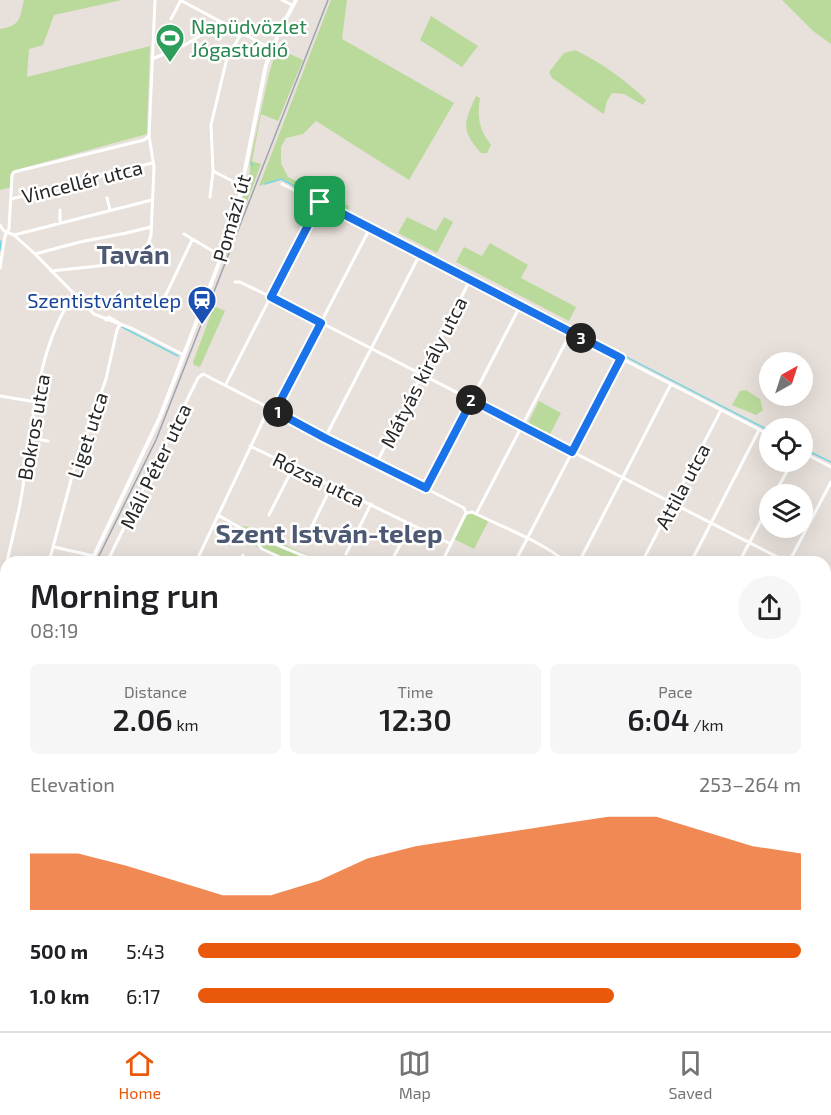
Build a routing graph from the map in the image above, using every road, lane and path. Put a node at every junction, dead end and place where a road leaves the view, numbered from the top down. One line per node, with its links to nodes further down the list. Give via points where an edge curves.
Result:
1 (154, 0): 10 (street)
2 (181, 0): 6 (street); 7 (street)
3 (282, 0): 5 (street)
4 (296, 0): 5 (main road, Pomázi út)
5 (292, 5): 9 (main road, Pomázi út)
6 (171, 19)
7 (222, 22): 8 (street); 10 (street, via 185,45)
8 (241, 34): 9 (street); 13 (street, via 227,58 211,124)
9 (272, 49): 15 (main road, Pomázi út)
10 (152, 59): 11 (street)
11 (149, 136): 12 (street); 18 (street, via 16,171 12,175)
12 (152, 163): 18 (street, Vincellér utca); 19 (street)
13 (213, 171): 15 (street); 16 (street)
14 (282, 183): 20 (street)
15 (242, 186): 33 (main road, Pomázi út)
16 (210, 197)
17 (107, 198): 22 (street)
18 (11, 199): 27 (street)
19 (152, 200): 22 (street); 25 (street)
20 (320, 202): 26 (street); 41 (street)
21 (60, 210): 23 (street)
22 (110, 210): 23 (street)
23 (60, 223): 29 (street)
24 (0, 225): 27 (street)
25 (151, 227): 31 (street); 35 (street, via 149,242)
26 (370, 228): 32 (street); 44 (street)
27 (6, 233): 29 (street); 36 (street)
28 (184, 234): 30 (street)
29 (14, 235): 31 (street)
30 (192, 240): 33 (street); 43 (street)
31 (35, 254): 37 (street)
32 (420, 254): 38 (street); 47 (street)
33 (222, 256): 48 (main road, Pomázi út)
34 (117, 264): 37 (street)
35 (137, 264)
36 (0, 268)
37 (51, 271): 40 (street)
38 (470, 280): 42 (street); 50 (street, Mátyás király utca)
39 (235, 282): 41 (street)
40 (74, 295): 45 (street, via 89,310); 55 (street, Bokros utca, via 47,351)
41 (271, 297): 44 (street); 51 (street)
42 (520, 306): 46 (street); 54 (street)
43 (160, 307)
44 (321, 323): 47 (street); 58 (street)
45 (120, 324): 48 (street); 88 (street, Liget utca)
46 (571, 332): 49 (street); 59 (street)
47 (371, 349): 50 (street); 62 (street)
48 (184, 355): 92 (main road, Pomázi út, via 156,427)
49 (621, 358): 52 (street); 65 (street)
50 (423, 375): 54 (street); 67 (street, Mátyás király utca)
51 (226, 384): 56 (street); 93 (street, Máli Péter utca, via 205,374 198,378)
52 (671, 384): 57 (street); 70 (street)
53 (0, 396): 55 (street)
54 (472, 400): 59 (street); 73 (street)
55 (36, 402): 61 (street, Bokros utca)
56 (269, 408): 58 (street); 64 (street)
57 (721, 410): 60 (street); 75 (street, Attila utca)
58 (275, 411): 62 (street)
59 (522, 426): 65 (street); 77 (street)
60 (759, 429): 81 (street)
61 (30, 438): 63 (street); 90 (street, Bokros utca)
62 (325, 438): 67 (street)
63 (48, 441)
64 (250, 446): 68 (street, Rózsa utca); 78 (street)
65 (572, 452): 70 (street); 85 (street)
66 (813, 458): 69 (street)
67 (376, 464): 73 (street)
68 (294, 466): 72 (street, Rózsa utca); 79 (street)
69 (831, 467)
70 (622, 478): 75 (street); 101 (street)
71 (831, 482): 106 (street)
72 (332, 485): 74 (street, Rózsa utca); 84 (street)
73 (426, 488): 76 (street, via 464,508)
74 (371, 504): 80 (street, Rózsa utca); 89 (street)
75 (672, 504): 81 (street); 102 (street, Attila utca)
76 (466, 513): 77 (street); 87 (street)
77 (476, 514): 85 (street)
78 (218, 515): 83 (street); 94 (street)
79 (268, 515)
80 (411, 524): 87 (street, Rózsa utca); 97 (street)
81 (711, 524): 86 (street); 103 (street)
82 (759, 524): 86 (street)
83 (249, 533): 95 (street, via 262,549); 96 (street)
84 (308, 534)
85 (528, 539): 99 (street); 100 (street)
86 (749, 543): 104 (street); 105 (street)
87 (451, 544): 98 (street)
88 (54, 547): 91 (street, Liget utca); 92 (street)
89 (346, 554)
90 (8, 556)
91 (51, 556)
92 (94, 556)
93 (110, 556)
94 (199, 556)
95 (278, 556)
96 (304, 556)
97 (394, 556)
98 (445, 556)
99 (518, 556)
100 (559, 556)
101 (582, 556)
102 (645, 556)
103 (694, 556)
104 (742, 556)
105 (776, 556)
106 (791, 556)

